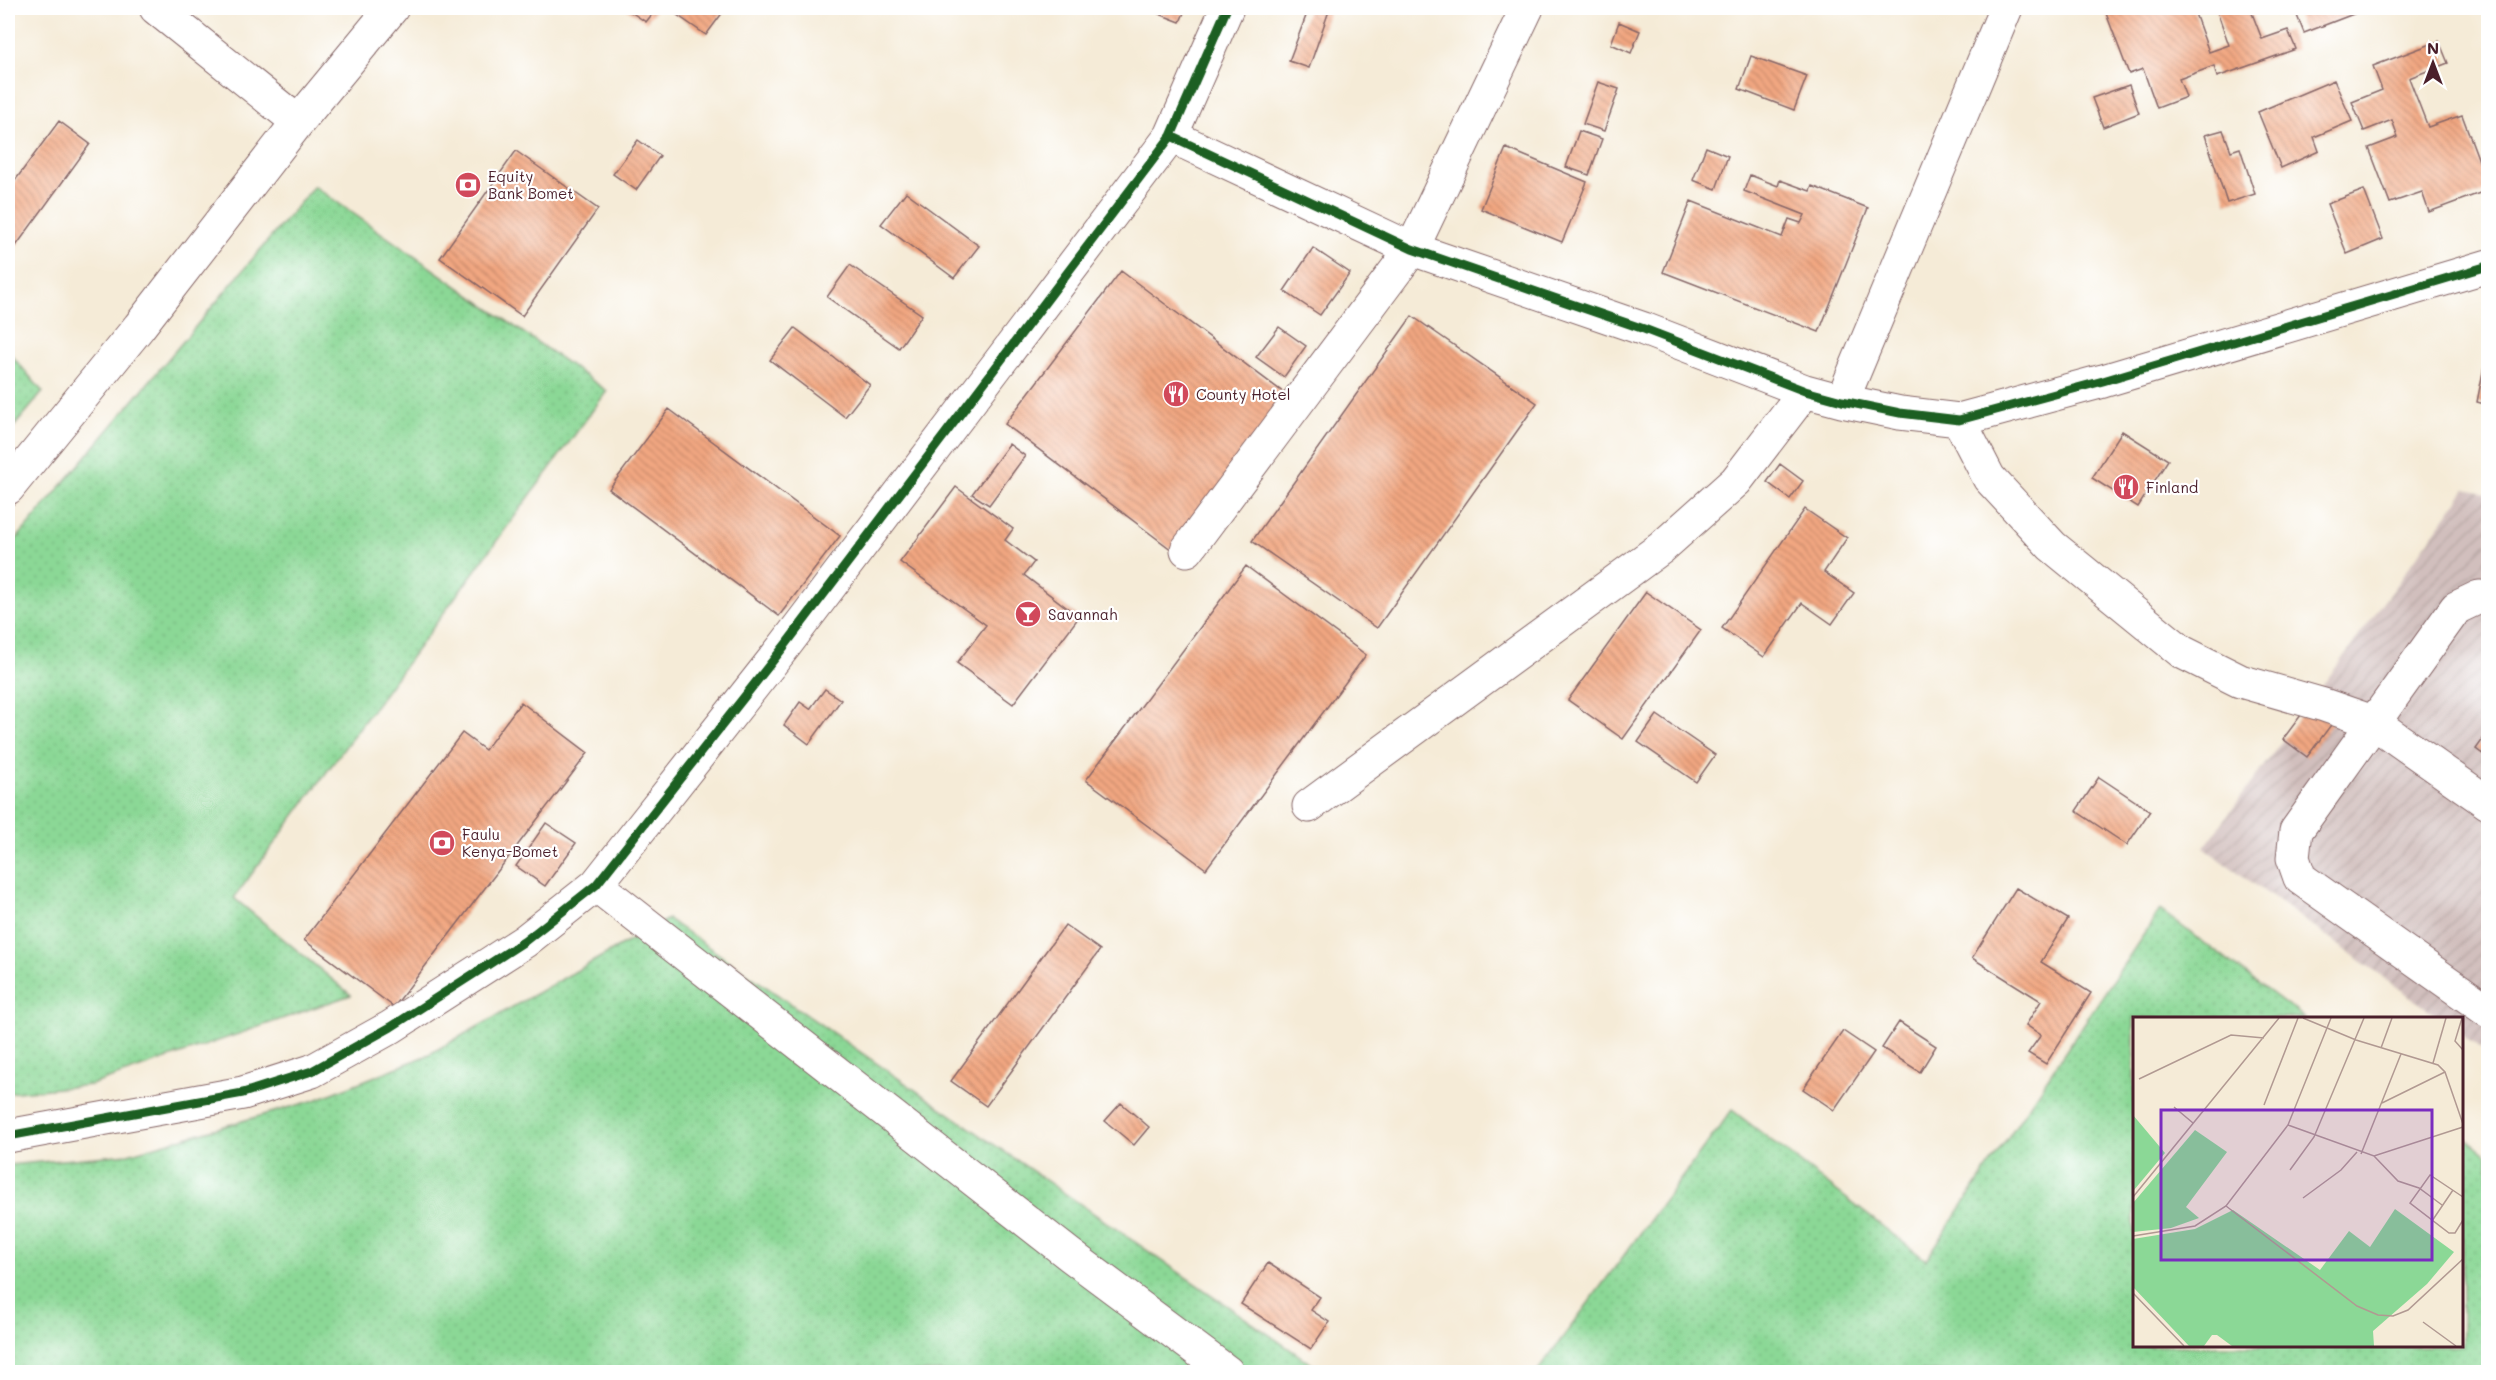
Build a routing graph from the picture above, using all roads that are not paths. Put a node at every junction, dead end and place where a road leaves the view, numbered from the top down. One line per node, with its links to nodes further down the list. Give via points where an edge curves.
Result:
1 (156, 8): 6 (street)
2 (392, 8): 6 (street)
3 (1227, 8): 7 (street)
4 (1527, 8): 8 (street)
5 (2006, 8): 11 (street)
6 (298, 122): 13 (street)
7 (1171, 136): 8 (street); 19 (street, via 786,644)
8 (1412, 249): 10 (street); 14 (street)
9 (2488, 266): 12 (street)
10 (1805, 391): 11 (street); 18 (street, via 1736,481 1660,549)
11 (1842, 401): 12 (street)
12 (1959, 420): 16 (street, via 1989,478 2052,546 2182,652 2240,681)
13 (8, 488)
14 (1187, 550)
15 (2488, 598): 16 (street, via 2480,597 2456,608)
16 (2373, 722): 17 (street); 20 (street, via 2296,831 2293,858 2300,878)
17 (2488, 803)
18 (1309, 806)
19 (596, 885): 21 (street, via 525,941 391,1028 312,1071 243,1093); 22 (street, via 1070,1255)
20 (2488, 1011)
21 (8, 1136)
22 (1227, 1372)

